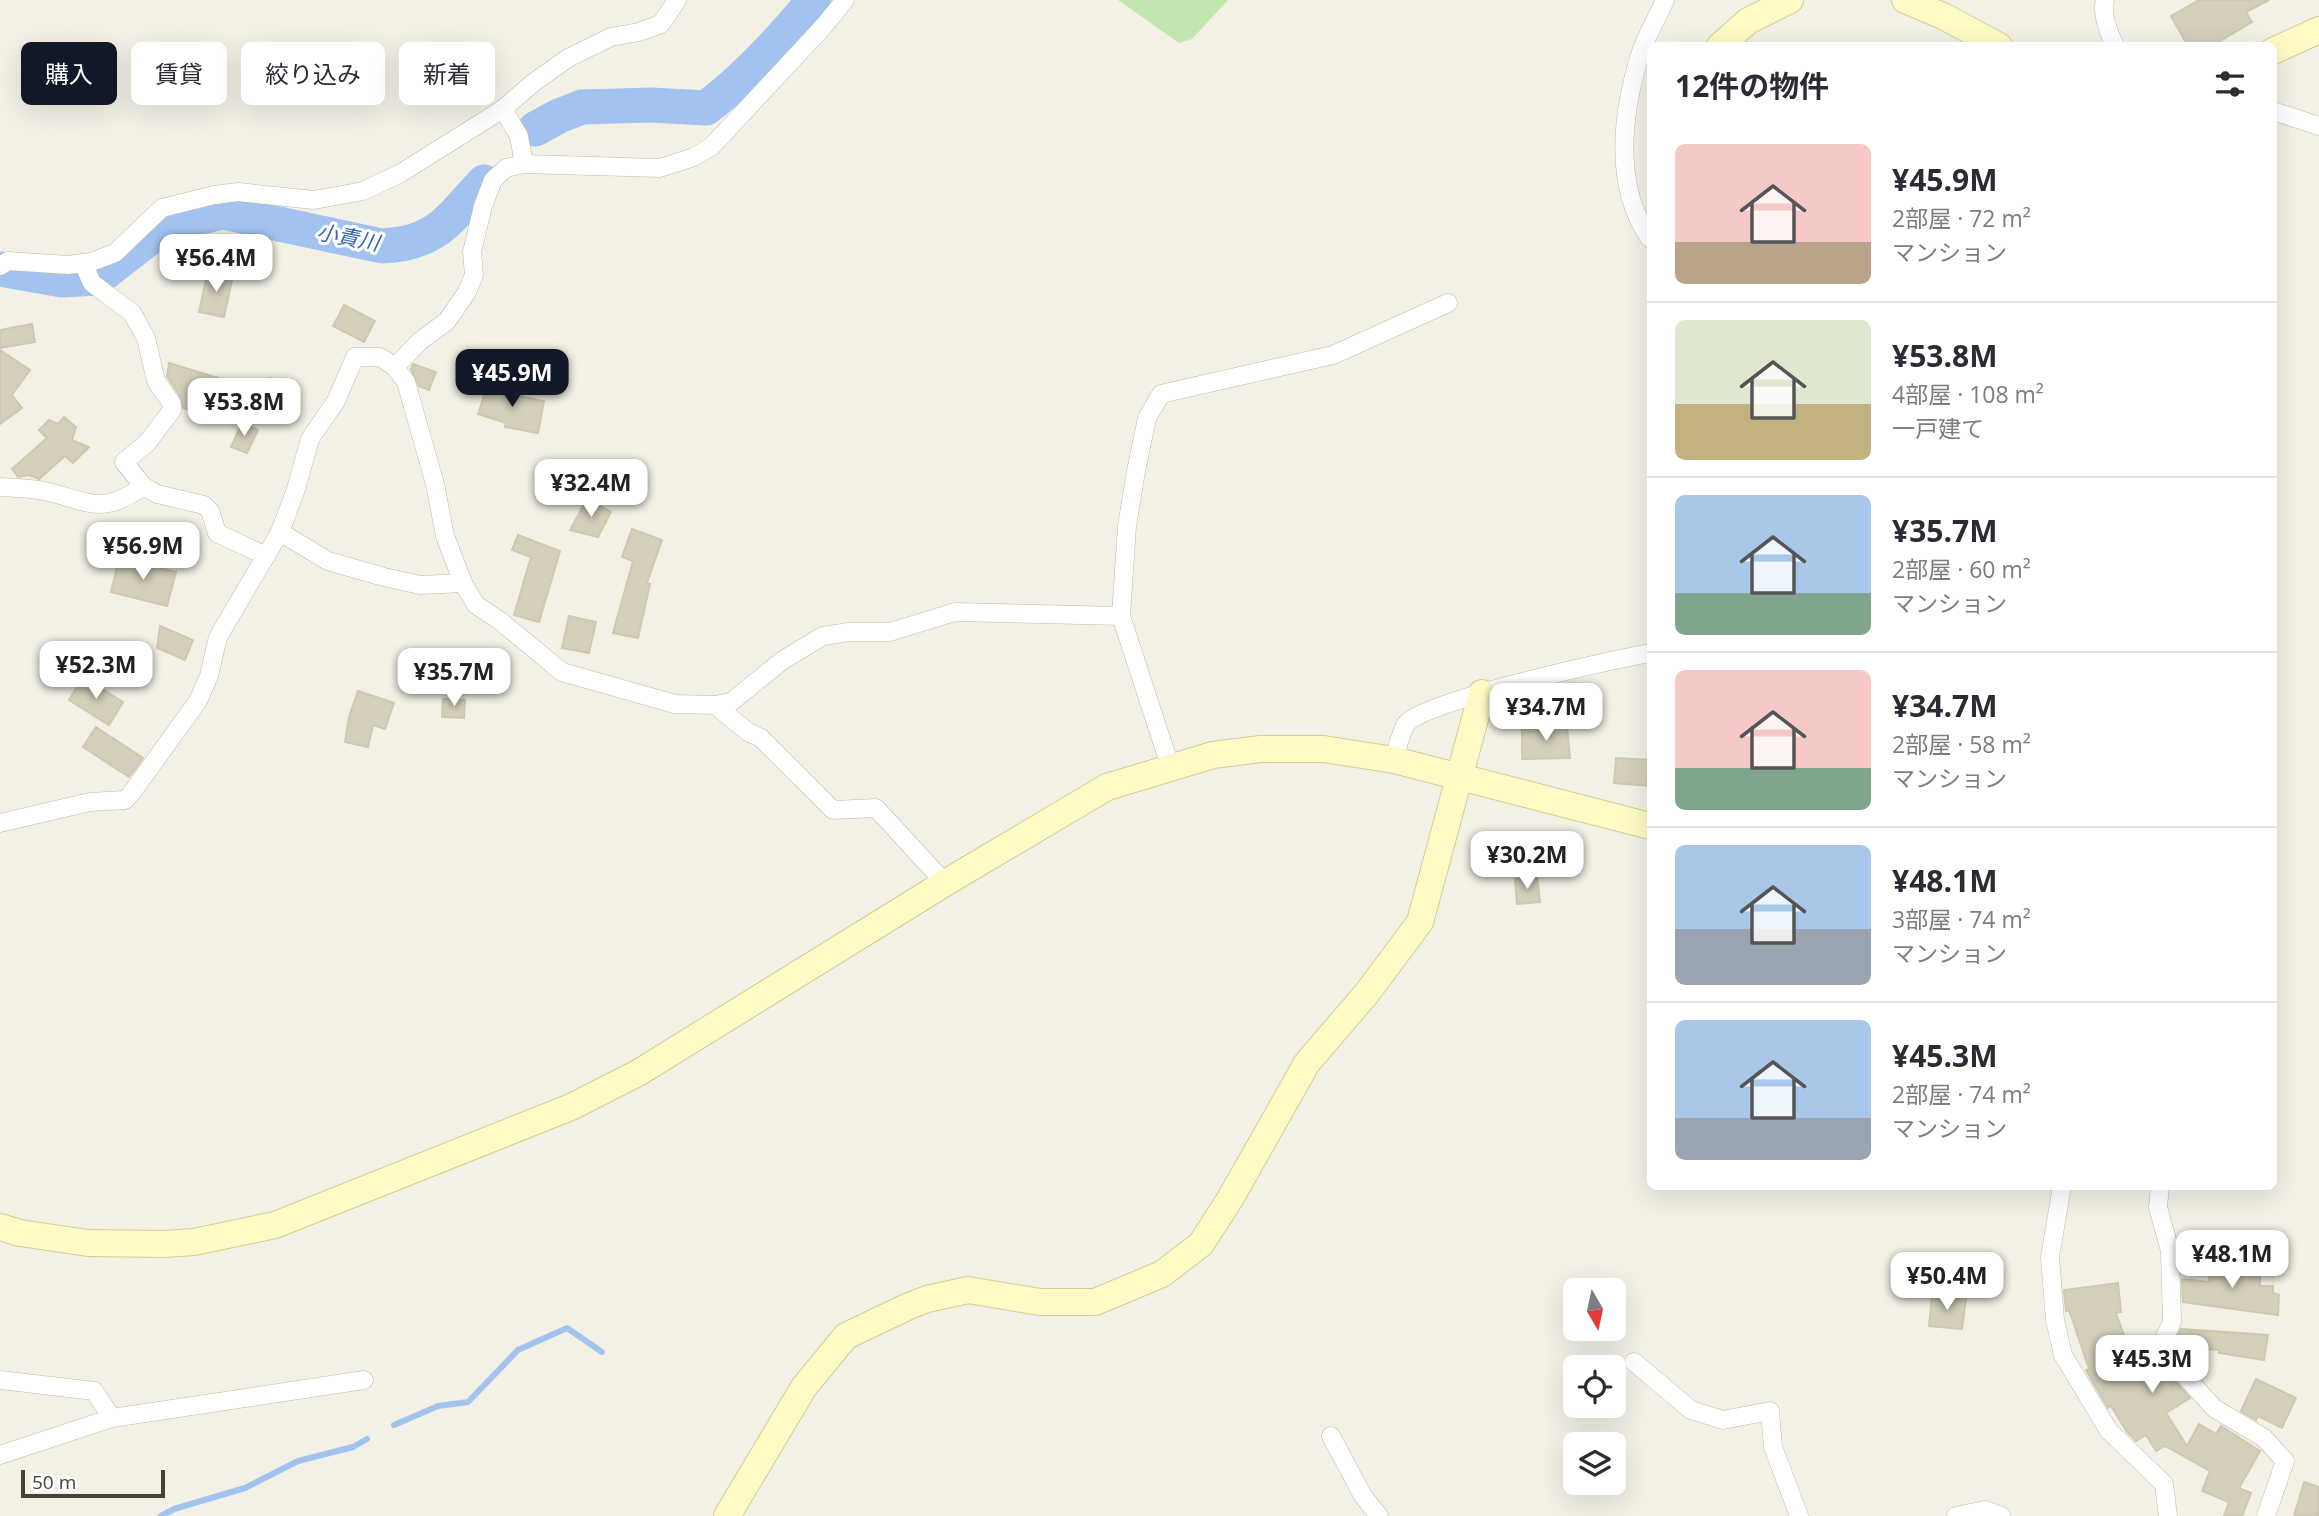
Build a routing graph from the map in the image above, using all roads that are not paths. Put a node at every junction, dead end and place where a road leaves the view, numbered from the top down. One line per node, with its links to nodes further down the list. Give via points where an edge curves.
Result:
1 (677, 0): 12 (street, via 661,24 611,37 568,58)
2 (845, 0): 15 (street, via 712,146 694,157 660,168)
3 (1665, 0): 16 (street, via 1641,54 1624,124 1625,173)
4 (1790, 0): 8 (street, via 1748,20)
5 (1905, 0): 9 (street)
6 (2105, 0): 10 (street)
7 (2319, 30): 11 (street)
8 (1724, 42)
9 (1989, 42)
10 (2113, 42)
11 (2277, 49)
12 (503, 109): 15 (street, via 519,136); 18 (street, via 401,173 363,191 314,201 238,192 162,208 115,253)
13 (2277, 112): 14 (street)
14 (2319, 126)
15 (524, 164): 20 (street, via 506,167 493,180 472,252 474,275 467,292 447,321)
16 (1647, 234)
17 (2, 265): 18 (street, via 8,261 68,265)
18 (87, 272): 21 (street, via 132,313 146,338 156,381 172,404 147,443 124,462)
19 (1448, 303): 26 (street, via 1333,355 1161,394 1147,418 1136,471)
20 (395, 367): 23 (street, via 380,357 355,357 336,401 310,439); 25 (street, via 406,382 446,536)
21 (143, 486): 22 (street, via 126,499 84,504 40,491); 24 (street, via 204,505 217,533)
22 (0, 487)
23 (280, 531): 24 (street); 25 (street, via 328,561 384,577 420,585)
24 (266, 556): 33 (street, via 218,637 198,701 130,795 125,800 90,802)
25 (463, 583): 29 (street, via 476,605 562,672 675,704)
26 (1121, 616): 29 (street, via 955,612 890,632 823,636 783,660 731,702); 31 (street)
27 (1647, 654): 28 (street)
28 (1482, 693): 30 (street, via 1406,724); 32 (street)
29 (715, 705): 35 (street, via 761,738 833,810 876,808)
30 (1394, 760): 31 (street, via 1324,749 1261,749); 32 (street)
31 (1170, 766): 35 (street, via 1107,787)
32 (1458, 777): 34 (street); 45 (street, via 1420,922 1307,1063 1200,1244 1162,1275 1095,1302 1040,1302 968,1290 918,1302 846,1336 804,1387)
33 (0, 823)
34 (1647, 825)
35 (945, 883): 38 (street, via 638,1073 571,1107 275,1225 164,1244 88,1243)
36 (2061, 1190): 50 (street, via 2050,1257 2063,1355 2109,1431 2164,1483)
37 (2160, 1190): 51 (street, via 2158,1207 2170,1251 2172,1311 2164,1339 2175,1365 2214,1408 2264,1438 2285,1461)
38 (0, 1227)
39 (1634, 1362): 47 (street, via 1691,1409 1723,1420 1770,1411 1773,1447)
40 (0, 1380): 42 (street, via 94,1391)
41 (364, 1380): 42 (street)
42 (112, 1418): 44 (street)
43 (1331, 1436): 46 (street)
44 (0, 1455)
45 (727, 1516)
46 (1379, 1516)
47 (1799, 1516)
48 (1956, 1516): 49 (street, via 1985,1510)
49 (2001, 1516)
50 (2168, 1516)
51 (2266, 1516)

